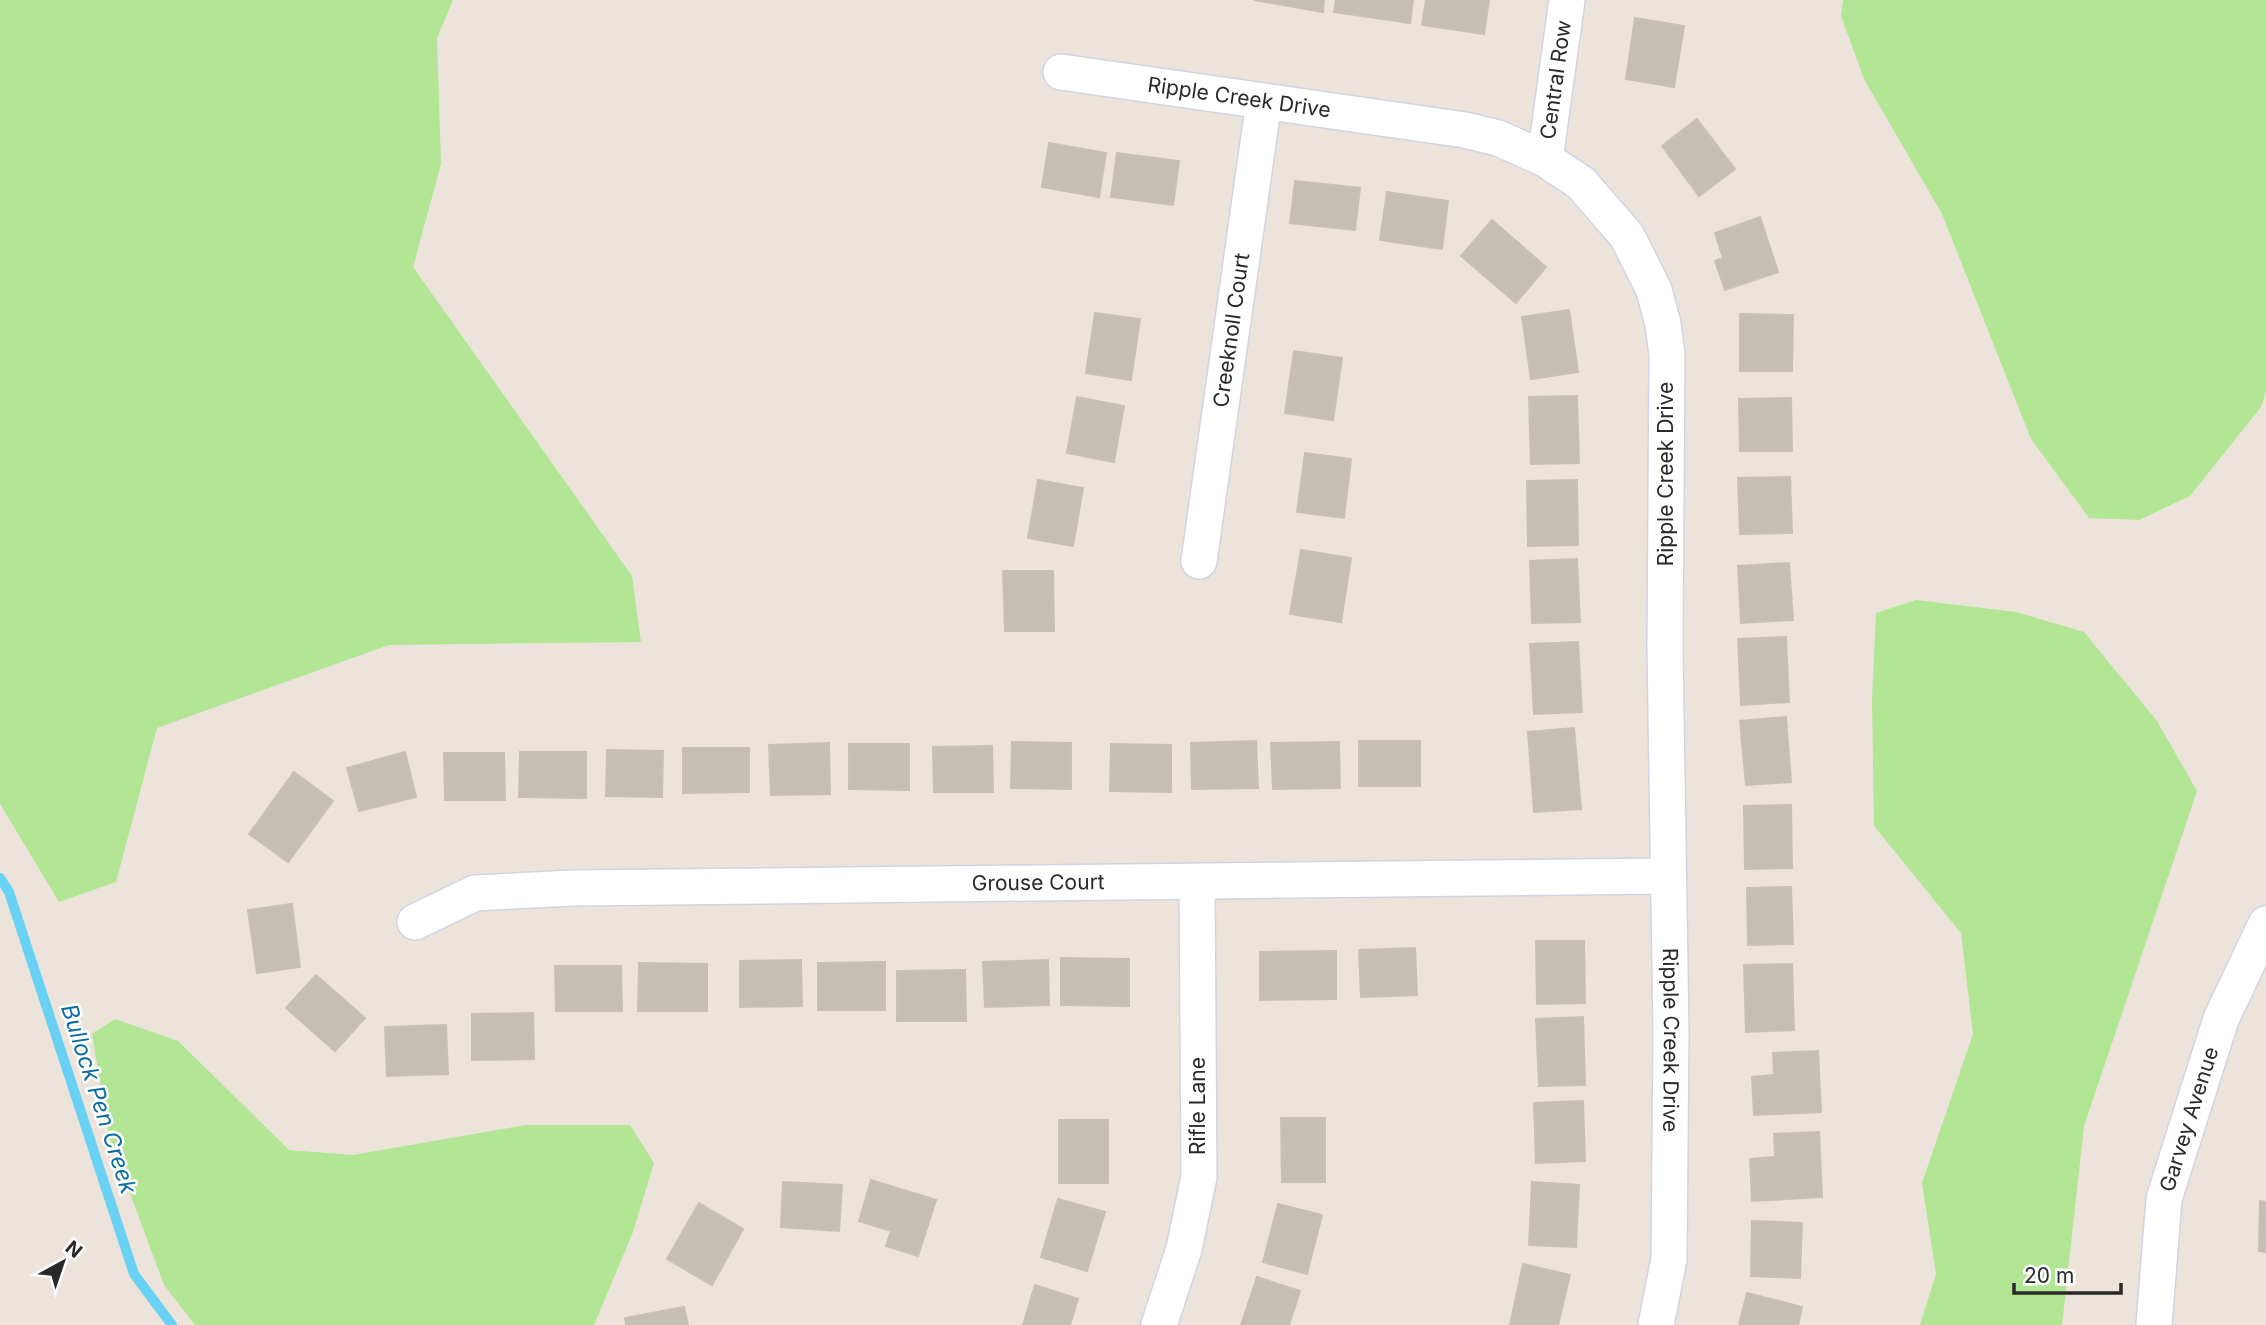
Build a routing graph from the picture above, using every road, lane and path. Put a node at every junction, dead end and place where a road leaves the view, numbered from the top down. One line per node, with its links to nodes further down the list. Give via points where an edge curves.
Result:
1 (1567, 0): 4 (street, Central Row)
2 (1061, 72): 3 (street, Ripple Creek Drive)
3 (1264, 101): 4 (street, Ripple Creek Drive, via 1465,130 1498,138); 5 (street, Creeknoll Court)
4 (1545, 159): 6 (street, Ripple Creek Drive, via 1581,183 1627,236 1654,290 1663,324 1667,355)
5 (1199, 561)
6 (1668, 876): 7 (street, Grouse Court); 11 (street, Ripple Creek Drive, via 1669,1259)
7 (1197, 882): 8 (street, Grouse Court, via 573,888 475,893); 10 (street, Rifle Lane, via 1199,1177 1184,1249)
8 (415, 922)
9 (2266, 924): 12 (street, Garvey Avenue, via 2221,1019 2164,1199)
10 (1159, 1325)
11 (1656, 1325)
12 (2154, 1325)

